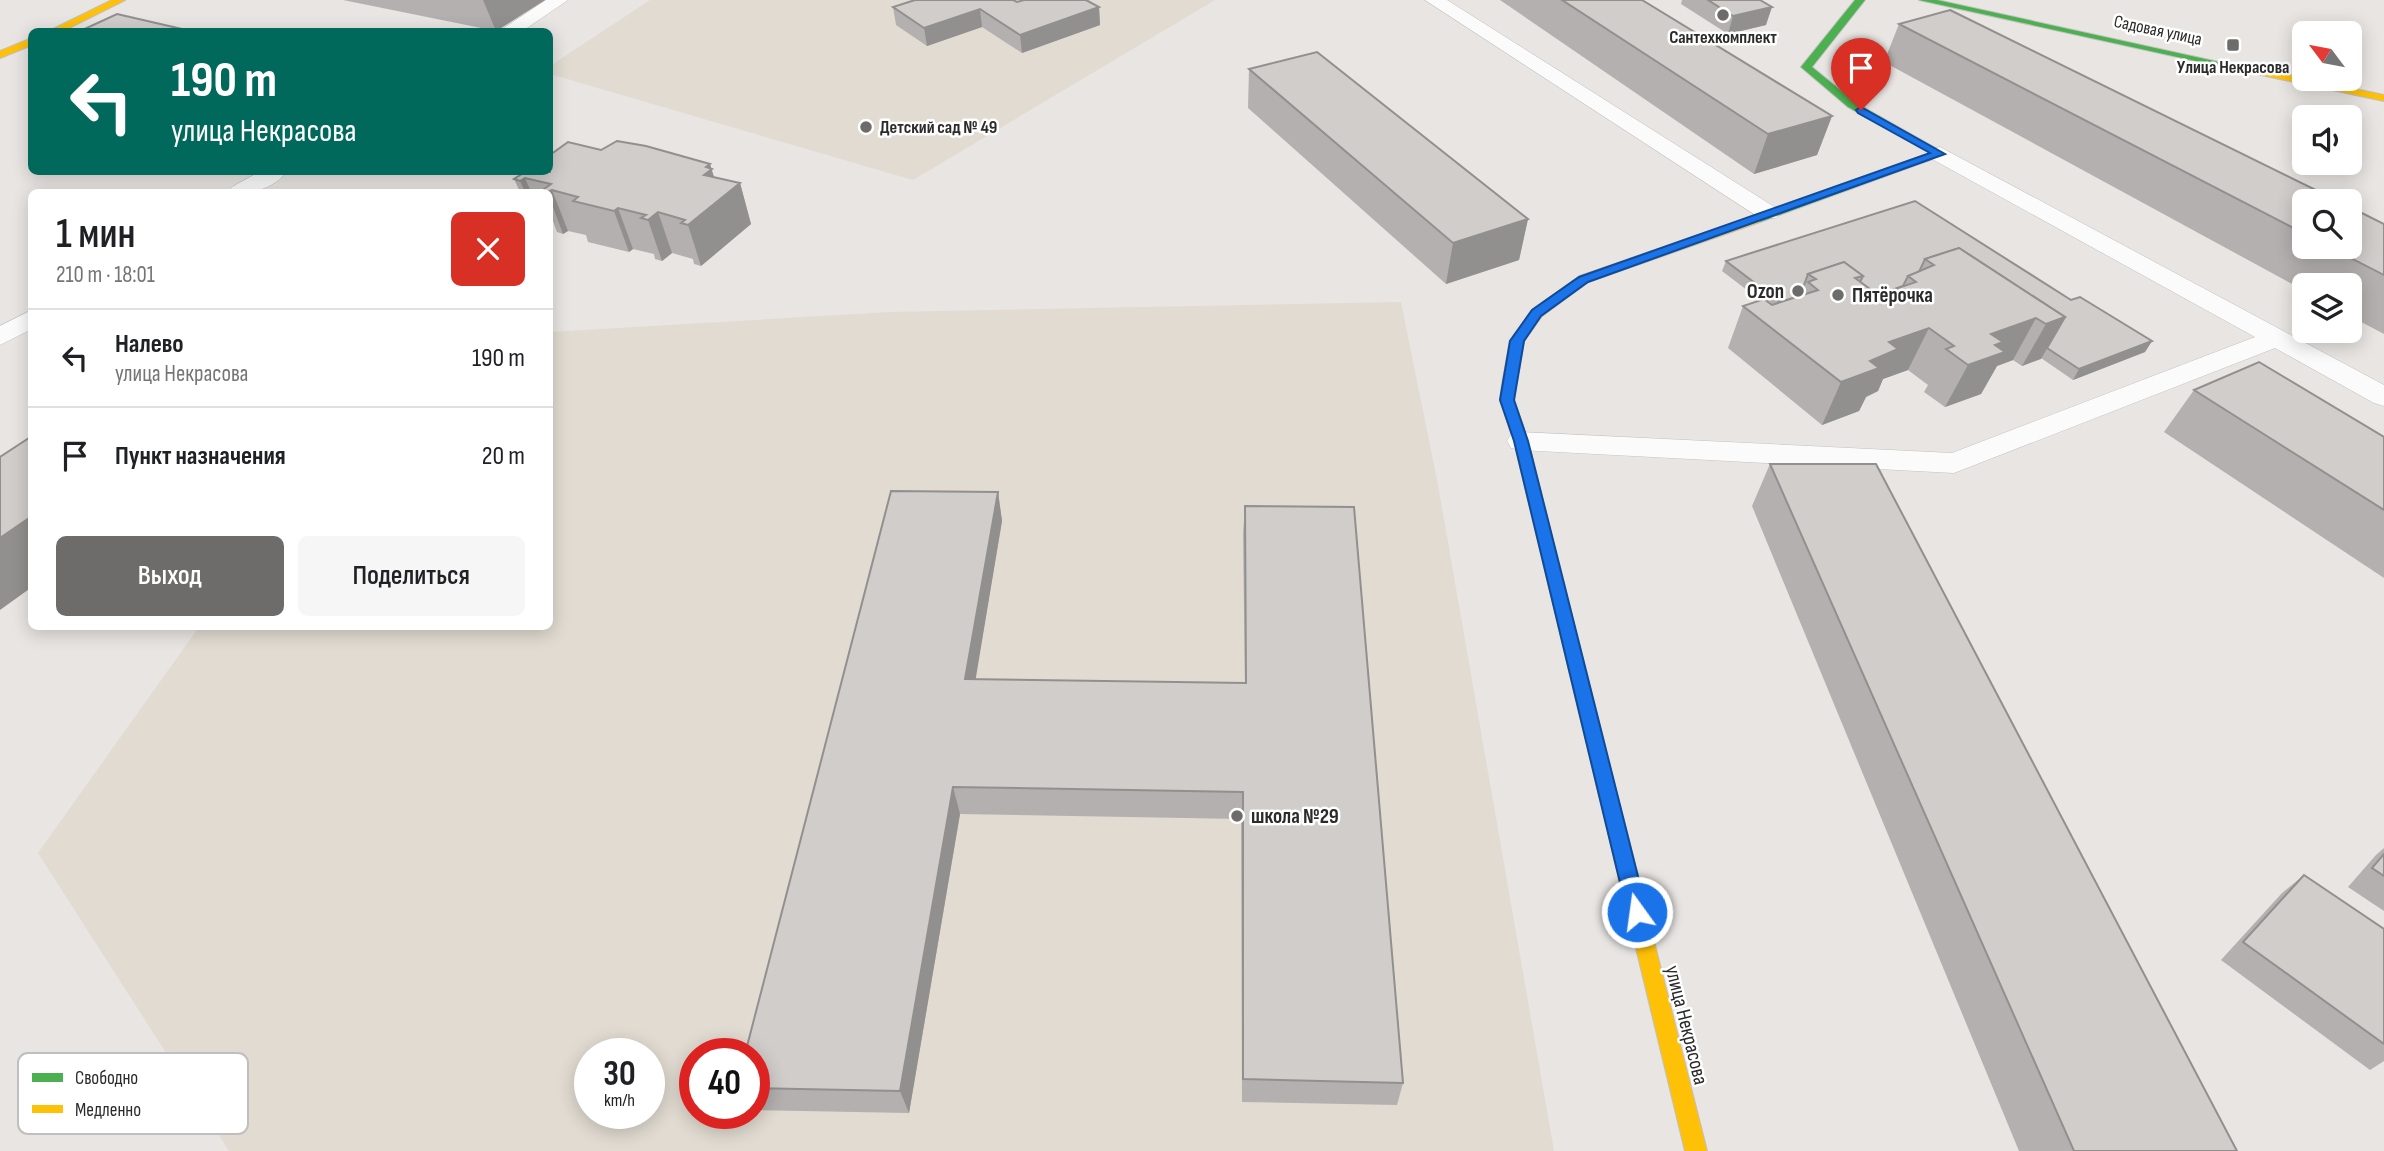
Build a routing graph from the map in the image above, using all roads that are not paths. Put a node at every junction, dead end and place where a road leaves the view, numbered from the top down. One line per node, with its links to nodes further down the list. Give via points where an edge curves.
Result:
1 (120, 0): 6 (street)
2 (559, 0): 7 (lane)
3 (1434, 0): 14 (lane)
4 (1860, 0): 11 (street, via 1806,67 1842,99)
5 (1924, 0): 10 (street, Садовая улица)
6 (60, 28)
7 (514, 28)
8 (28, 43): 9 (street)
9 (0, 55)
10 (2384, 98)
11 (1940, 154): 14 (street, улица Некрасова); 17 (lane)
12 (270, 175): 13 (lane)
13 (245, 189)
14 (1768, 213): 19 (street, улица Некрасова, via 1584,279 1537,313 1517,341 1507,400)
15 (28, 320): 16 (lane)
16 (0, 337)
17 (2274, 339): 18 (lane); 19 (lane, via 1954,463)
18 (2384, 397)
19 (1521, 441): 20 (street, улица Некрасова)
20 (1696, 1151)

